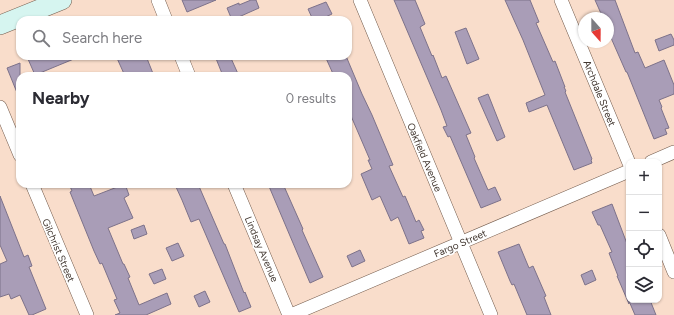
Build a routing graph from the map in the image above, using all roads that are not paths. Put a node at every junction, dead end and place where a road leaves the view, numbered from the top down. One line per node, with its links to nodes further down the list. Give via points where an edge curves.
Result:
1 (62, 0): 5 (street)
2 (158, 0): 6 (street)
3 (360, 0): 20 (street, Oakfield Avenue)
4 (561, 0): 14 (street, Archdale Street)
5 (24, 16)
6 (164, 16)
7 (16, 19): 8 (street)
8 (0, 26)
9 (183, 60): 10 (street)
10 (187, 72)
11 (0, 107): 12 (street)
12 (16, 145)
13 (674, 152): 15 (street)
14 (627, 159)
15 (658, 159)
16 (626, 173): 20 (street, Fargo Street)
17 (34, 188): 22 (street, Gilchrist Street)
18 (236, 188): 23 (street, Lindsay Avenue)
19 (662, 242): 21 (street)
20 (461, 243): 23 (street, Fargo Street); 24 (street, Oakfield Avenue)
21 (674, 272)
22 (87, 315)
23 (290, 315)
24 (491, 315)

